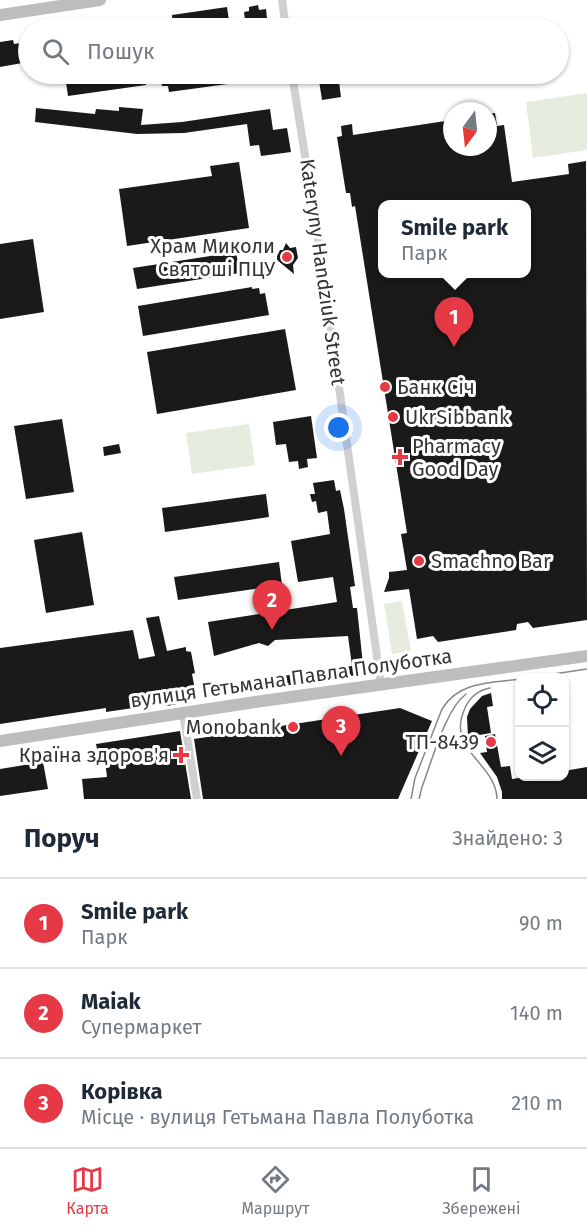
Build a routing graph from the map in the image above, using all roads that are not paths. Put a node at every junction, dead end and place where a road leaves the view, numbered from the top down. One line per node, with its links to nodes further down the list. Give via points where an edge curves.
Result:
1 (100, 0): 3 (street)
2 (282, 0): 4 (street)
3 (0, 15)
4 (285, 18)
5 (294, 84): 7 (street, Kateryny Handziuk Street)
6 (587, 656): 7 (street, вулиця Гетьмана Павла Полуботка)
7 (381, 684): 8 (street, вулиця Гетьмана Павла Полуботка)
8 (183, 713): 9 (street, вулиця Гетьмана Павла Полуботка); 10 (street)
9 (0, 741)
10 (197, 799)

